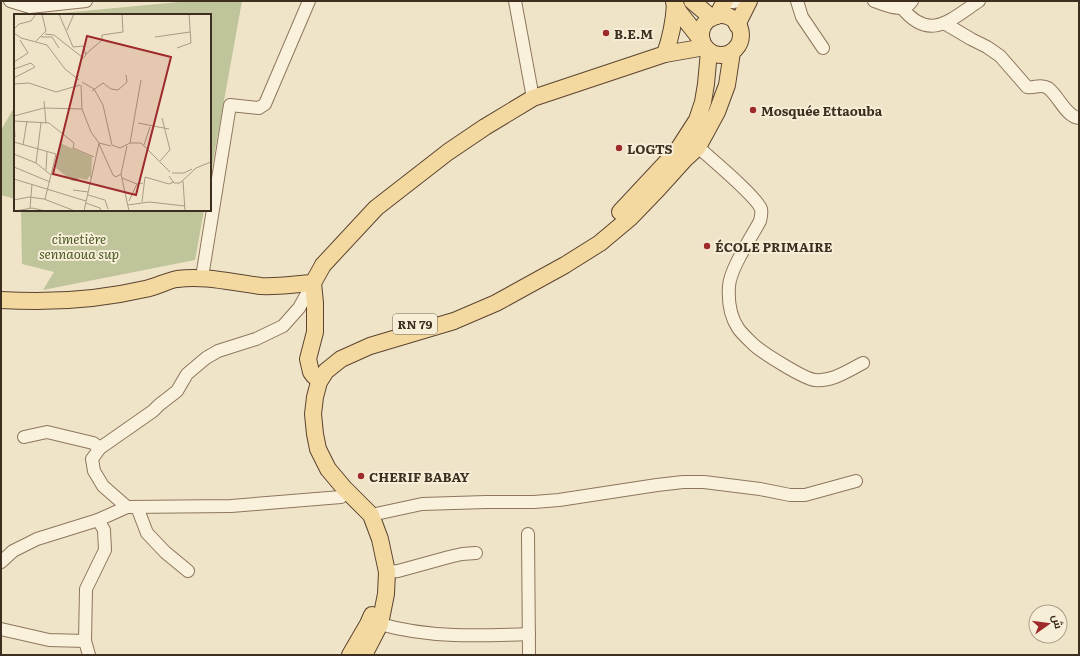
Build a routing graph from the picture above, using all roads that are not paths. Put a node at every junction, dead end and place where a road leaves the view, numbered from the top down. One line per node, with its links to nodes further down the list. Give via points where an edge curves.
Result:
1 (10, 1): 2 (street, via 30,7)
2 (86, 1)
3 (309, 1): 25 (street, via 266,104 259,108 230,105)
4 (515, 1): 21 (street)
5 (692, 1): 14 (main road)
6 (741, 1): 14 (street)
7 (749, 1): 16 (main road)
8 (797, 1): 18 (street, via 802,17)
9 (874, 1): 13 (street)
10 (912, 1): 13 (street)
11 (979, 1): 15 (street)
12 (674, 3): 17 (main road); 20 (main road, via 674,21)
13 (902, 8): 15 (street, via 910,18 925,26)
14 (720, 10): 16 (main road); 17 (main road, via 704,25 701,36)
15 (944, 23): 22 (street, via 1000,56 1027,87 1042,86 1049,89 1070,114)
16 (737, 25): 19 (main road, via 741,36 740,42)
17 (705, 46): 19 (main road, via 721,55); 20 (main road); 23 (main road, RN 79, via 706,84 703,102 697,120)
18 (823, 48)
19 (732, 52): 24 (main road, via 727,85 717,112)
20 (665, 54): 21 (main road)
21 (533, 98): 26 (main road, via 448,152 376,208 324,265)
22 (1079, 118)
23 (683, 140): 24 (street); 29 (main road, RN 79, via 646,186 593,237 516,284 460,309 367,340 340,352 325,360)
24 (698, 147): 28 (street, via 761,208 760,221 730,277 728,297 737,327 755,346 795,372 814,380 825,380); 35 (main road, via 631,217 565,265 496,303 454,321 370,346 341,359 326,371 314,396 314,434 318,449 328,469)
25 (202, 277): 26 (main road, via 262,286 281,287); 27 (main road, via 83,299 40,302)
26 (313, 283): 29 (main road, via 315,332 308,359); 31 (street, via 299,308 283,326 206,358 187,374 177,391)
27 (1, 300)
28 (863, 363)
29 (314, 376): 33 (main road, RN 79, via 306,393 303,432 309,453)
30 (24, 437): 31 (street, via 47,432 93,442)
31 (100, 448): 34 (street, via 92,459 94,471 103,486)
32 (856, 481): 35 (street, via 805,495 704,482 683,482 559,500 422,504)
33 (342, 497): 34 (street, via 231,506); 47 (main road, RN 79, via 369,527 378,567 374,608)
34 (132, 507): 36 (street); 40 (street, via 147,533)
35 (371, 515): 41 (main road, via 380,539)
36 (98, 520): 39 (street, via 37,539 14,551); 45 (street, via 104,530 104,550 86,589)
37 (528, 534): 44 (street)
38 (476, 553): 41 (street)
39 (1, 562)
40 (188, 571)
41 (387, 572): 42 (main road)
42 (380, 624): 44 (street, via 398,630 444,635); 48 (main road)
43 (1, 629): 45 (street, via 49,640)
44 (529, 634): 49 (street)
45 (85, 641): 46 (street)
46 (89, 655)
47 (350, 655)
48 (364, 655)
49 (529, 655)

